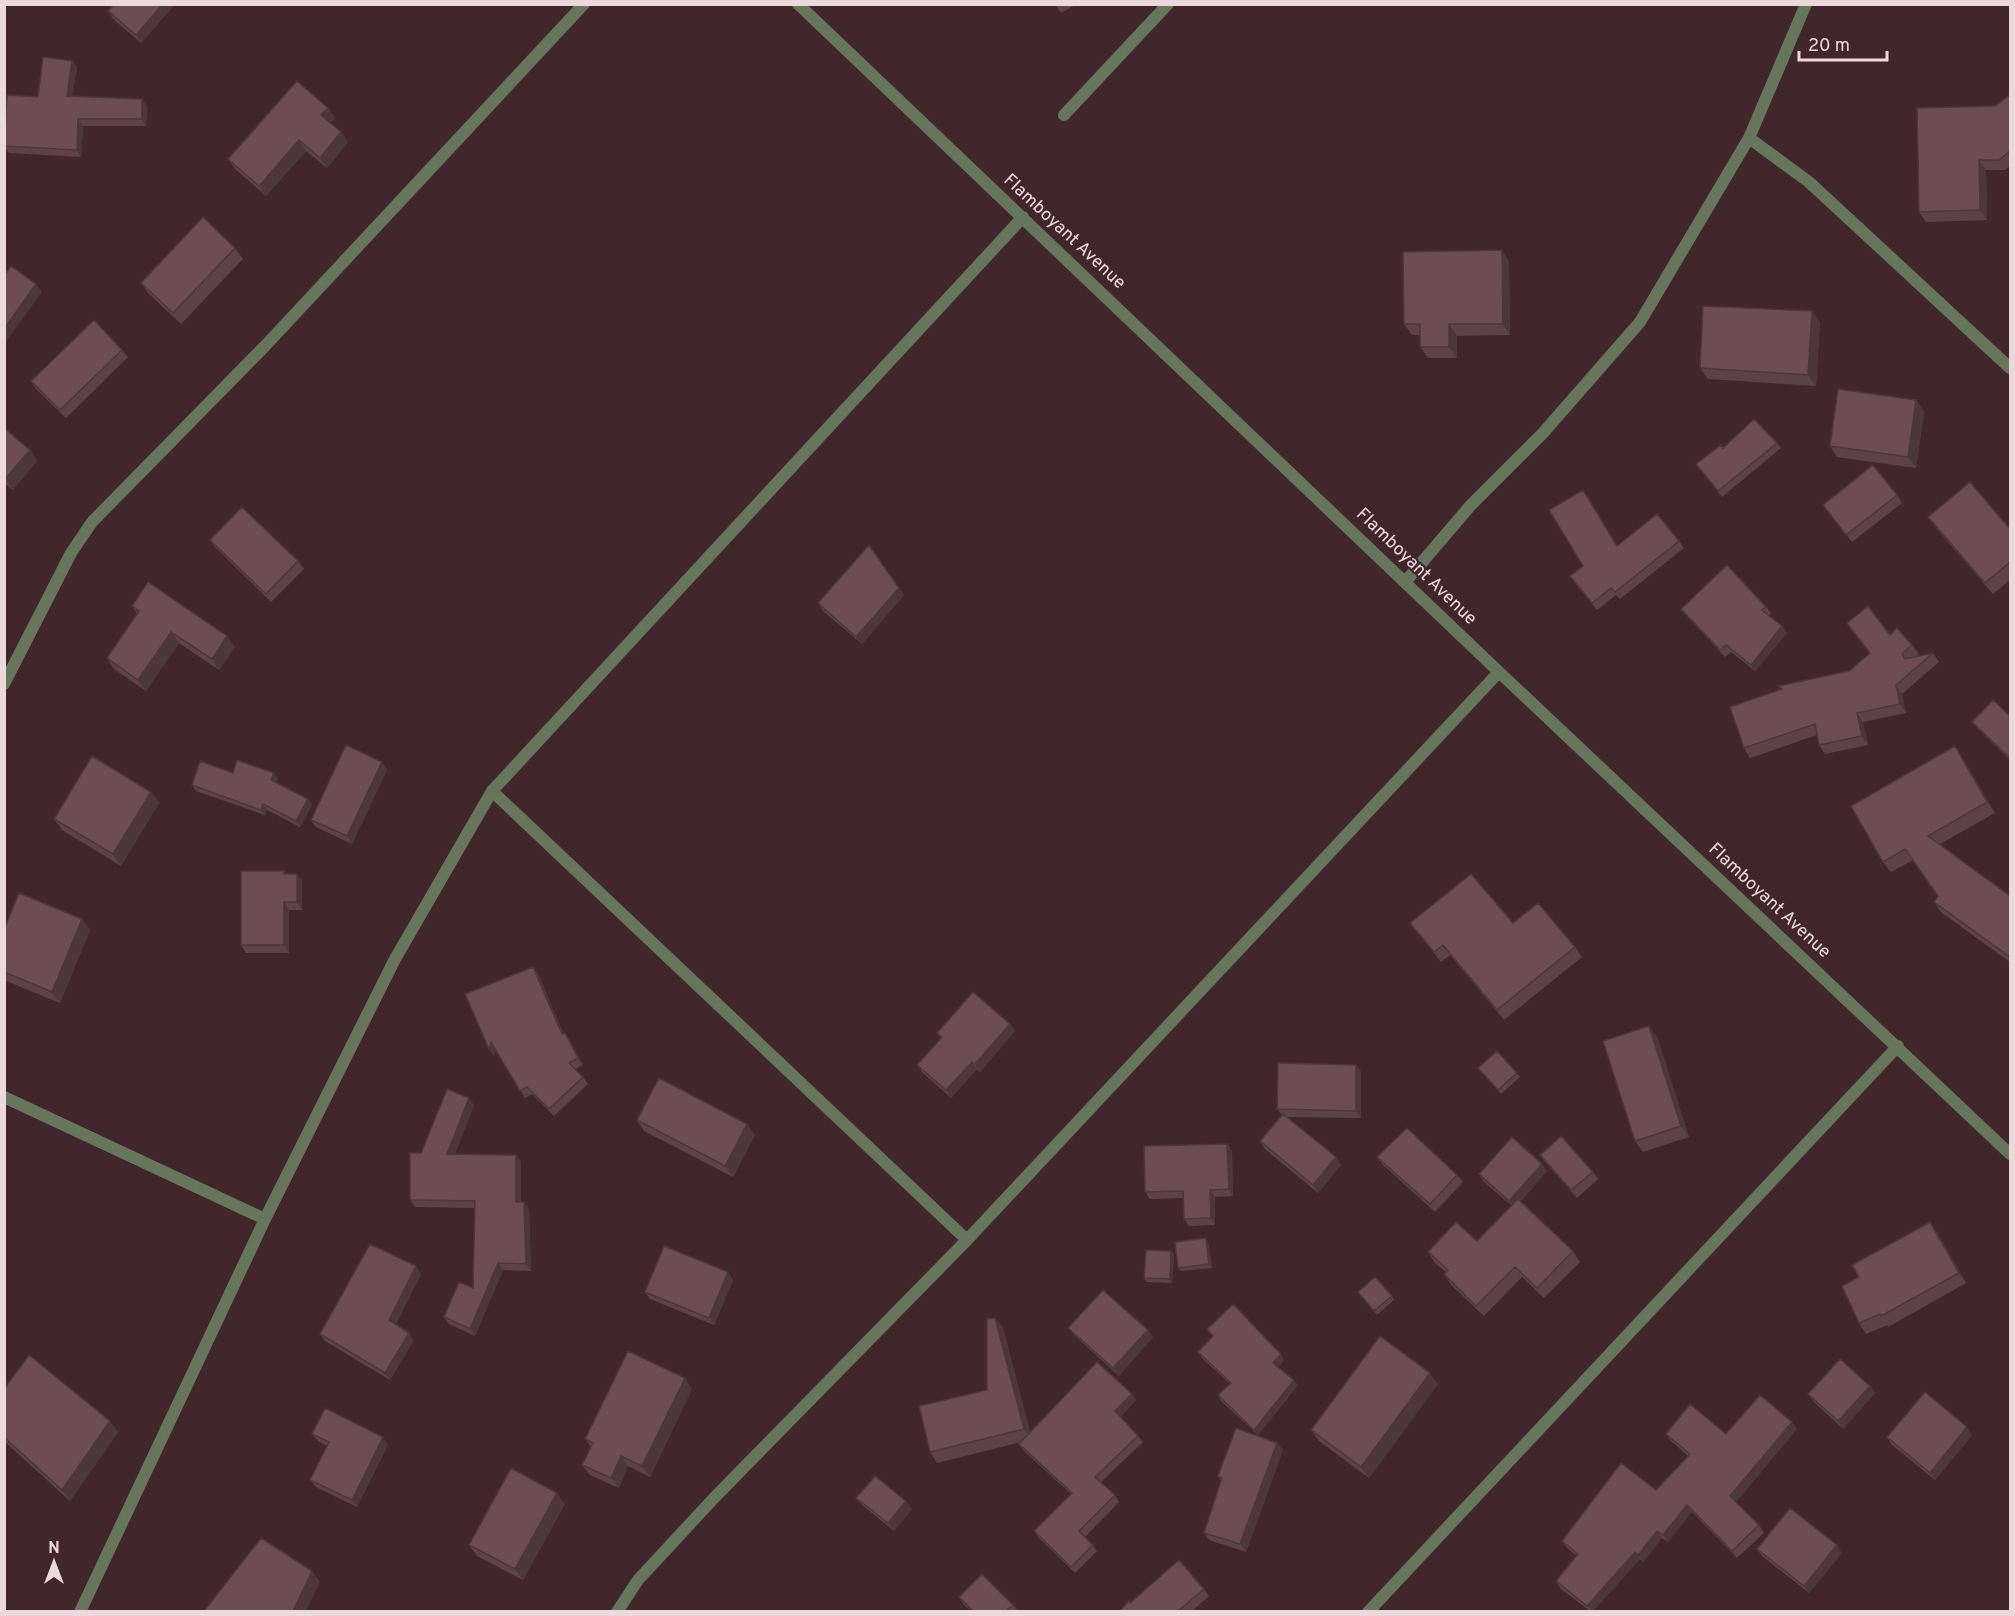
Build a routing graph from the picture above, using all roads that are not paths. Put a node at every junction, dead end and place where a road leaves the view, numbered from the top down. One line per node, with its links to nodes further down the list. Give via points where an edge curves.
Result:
1 (584, 4): 11 (street, via 265,346 92,522 71,553)
2 (798, 4): 7 (street, Flamboyant Avenue)
3 (1168, 4): 5 (street)
4 (1806, 4): 6 (street)
5 (1064, 115)
6 (1749, 138): 8 (street, via 1809,182); 9 (street, via 1641,322)
7 (1023, 217): 9 (street, Flamboyant Avenue); 12 (street)
8 (2010, 368)
9 (1406, 581): 10 (street, Flamboyant Avenue)
10 (1499, 672): 13 (street, Flamboyant Avenue); 17 (street)
11 (4, 684)
12 (492, 791): 16 (street, via 395,959); 17 (street)
13 (1898, 1046): 15 (street, Flamboyant Avenue); 20 (street)
14 (4, 1097): 16 (street)
15 (2010, 1154)
16 (265, 1219): 18 (street)
17 (967, 1240): 19 (street, via 714,1498 638,1580)
18 (80, 1611)
19 (617, 1611)
20 (1368, 1611)

